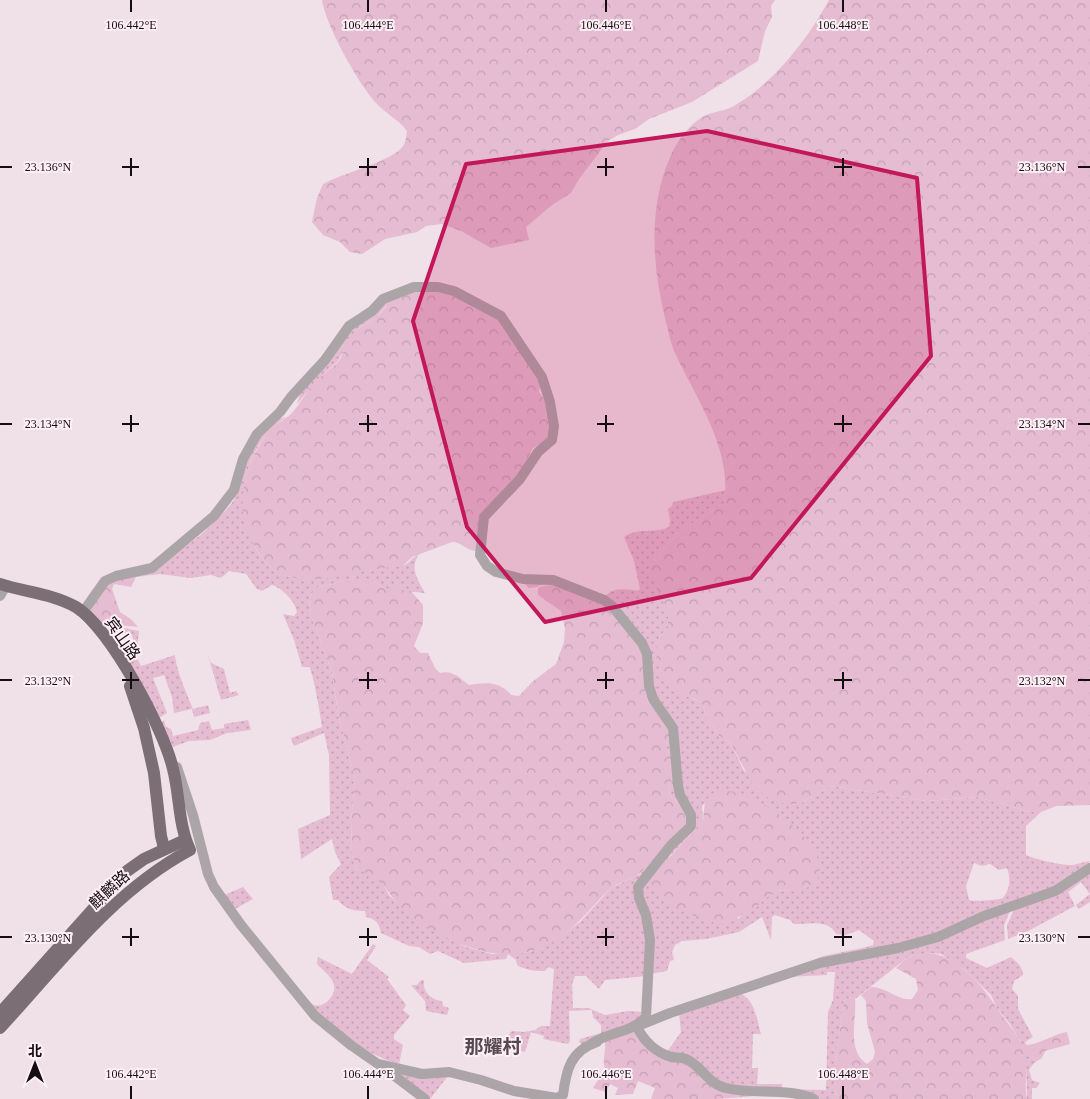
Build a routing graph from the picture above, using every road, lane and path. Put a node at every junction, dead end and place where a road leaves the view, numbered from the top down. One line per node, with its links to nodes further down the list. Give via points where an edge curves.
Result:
1 (2, 589): 2 (main road, 宾山路, via 61,600); 5 (main road, 宾山路, via 74,611 96,630 126,676 144,728 157,789)
2 (83, 612): 3 (main road, 宾山路, via 114,648 154,717); 10 (street, via 104,581 152,568 214,516 234,490 243,459 260,428 280,412 325,360 349,326 383,300 414,287 438,287 454,291 501,316 542,377 554,430 552,440 538,452 520,479 484,517 480,555 496,572 523,579 552,580 612,606 642,643 647,654 653,699 673,728 680,794 691,816 691,826 686,833 671,845 638,887 650,940 646,1017 626,1030)
3 (170, 758): 4 (main road, 宾山路); 11 (street, via 177,766 185,788 208,874 222,900 315,1016)
4 (187, 845): 5 (main road, 麒麟路); 9 (main road, 麒麟路, via 140,881 104,916)
5 (164, 848): 7 (main road, 麒麟路, via 127,871)
6 (1090, 868): 8 (street, via 1055,891 984,916 938,937 807,966 670,1012)
7 (0, 1014)
8 (637, 1027): 10 (street); 14 (street, via 654,1048 689,1060 720,1086 790,1093)
9 (0, 1028)
10 (591, 1044): 12 (street, via 578,1052 567,1067 563,1096)
11 (378, 1064): 12 (street, via 422,1074 449,1072); 13 (street)
12 (549, 1098)
13 (426, 1099)
14 (814, 1099)

